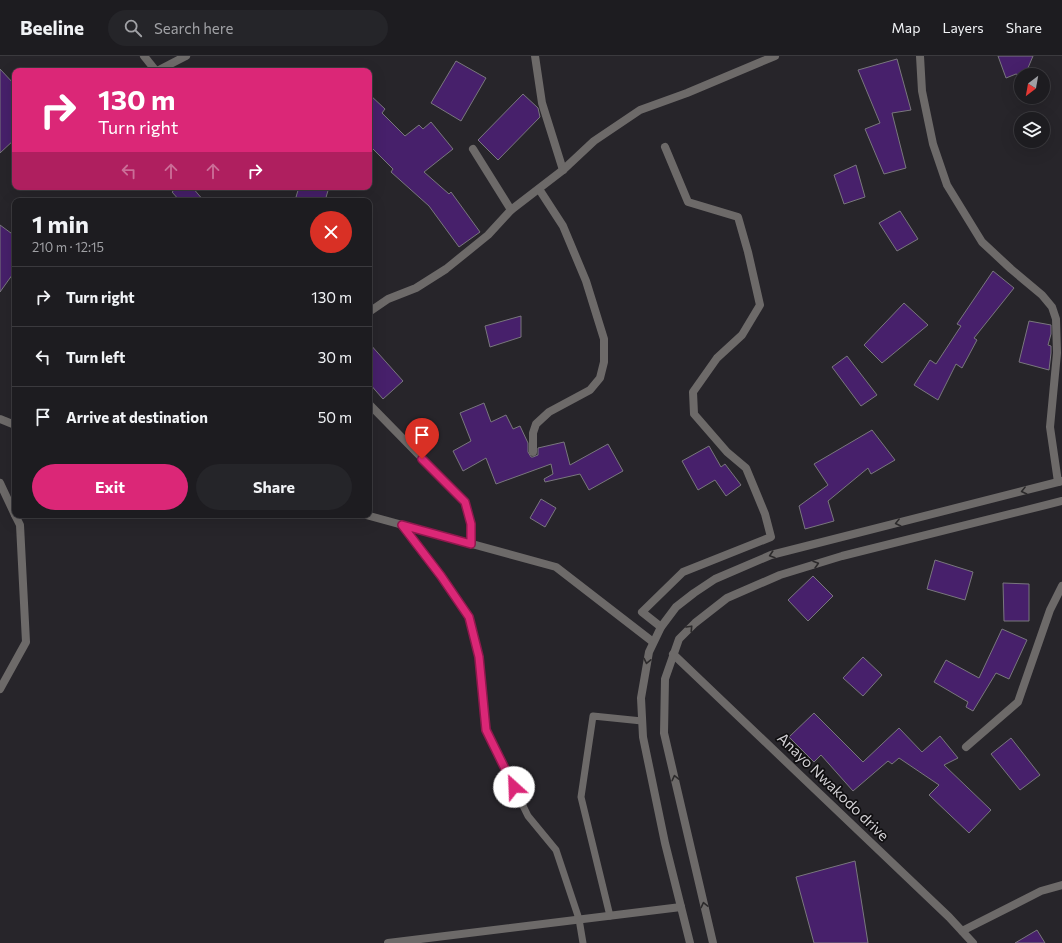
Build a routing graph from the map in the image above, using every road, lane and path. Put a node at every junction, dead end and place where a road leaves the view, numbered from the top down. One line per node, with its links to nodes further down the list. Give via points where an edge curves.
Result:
1 (144, 56): 6 (street)
2 (186, 56): 7 (street)
3 (535, 56): 10 (street, via 542,103)
4 (775, 56): 10 (street, via 640,110 594,141)
5 (920, 56): 18 (street, via 922,91 933,144 947,185 982,242 1052,306 1056,319 1057,353 1050,427)
6 (154, 68)
7 (162, 68)
8 (666, 147): 27 (street, via 688,202 738,216 748,252 760,305 742,335 717,358 693,392 694,414 727,452 746,468 765,514 771,537 682,572 642,612)
9 (473, 149): 12 (street)
10 (563, 170): 11 (street)
11 (539, 189): 12 (street); 17 (street, via 563,226 586,281 604,339 604,362 600,378 590,390 549,412 536,424 533,432)
12 (511, 210): 13 (street, via 488,235 446,269 416,288 388,299)
13 (372, 310)
14 (372, 407): 25 (street, via 465,502 471,524)
15 (0, 419): 16 (street)
16 (12, 424)
17 (533, 452)
18 (1060, 482): 27 (street, one-way to 27, via 771,555 715,579 676,607)
19 (0, 483): 21 (street)
20 (1062, 501): 29 (street, one-way to 20, via 679,639 695,622 727,598 780,575 842,556)
21 (12, 509)
22 (372, 517): 24 (street)
23 (16, 518): 30 (street, via 20,525 26,642)
24 (402, 525): 25 (street); 36 (lane, via 469,617 479,657 486,730 528,816 556,850)
25 (471, 544): 28 (street, via 556,567)
26 (1062, 586): 32 (street, via 1050,610 1018,702)
27 (661, 627): 28 (street)
28 (653, 642): 31 (street, one-way to 31, via 641,698)
29 (673, 654): 37 (street, Anayo Nwakodo drive); 41 (street, one-way to 29, via 664,733 664,679)
30 (0, 689)
31 (642, 720): 34 (street, via 643,737 665,843); 35 (lane, via 593,716 581,797)
32 (966, 746)
33 (1062, 885): 37 (street, via 1041,891)
34 (681, 907): 35 (street); 40 (street)
35 (610, 916): 36 (street)
36 (579, 919): 38 (street); 39 (lane)
37 (962, 931): 42 (street, Anayo Nwakodo drive)
38 (388, 943)
39 (583, 943)
40 (690, 943)
41 (713, 943)
42 (972, 943)

